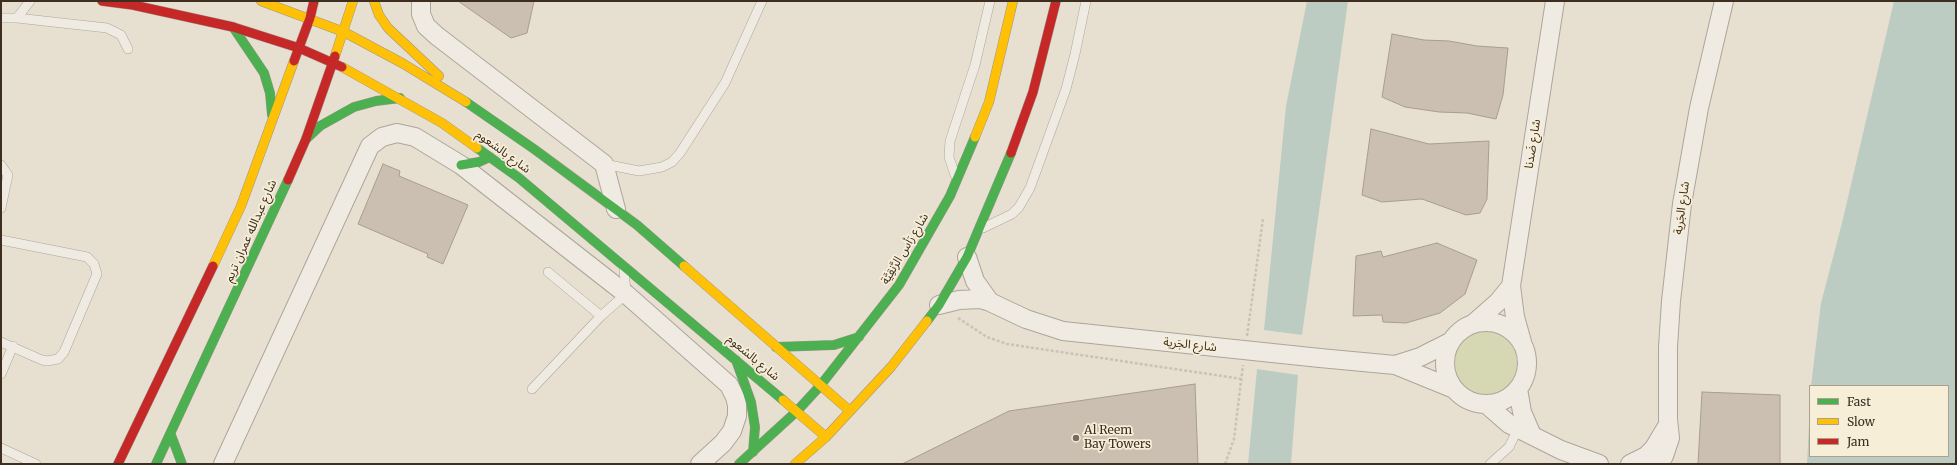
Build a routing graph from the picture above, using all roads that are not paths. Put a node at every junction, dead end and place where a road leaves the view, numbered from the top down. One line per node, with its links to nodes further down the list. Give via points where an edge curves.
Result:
1 (30, 1): 16 (lane)
2 (102, 1): 18 (street, شارع بالشعوم, via 134,5)
3 (261, 1): 17 (street, شارع بالشعوم)
4 (314, 1): 17 (street, شارع عبدالله عمران تريم)
5 (353, 1): 19 (street, شارع عبدالله عمران تريم)
6 (374, 1): 23 (street, via 379,15 388,28 424,60)
7 (421, 1): 28 (street, via 421,14 426,26 437,36)
8 (762, 1): 28 (lane, via 725,83 672,162 657,169 639,171)
9 (990, 1): 31 (lane, via 975,65 950,141 951,164)
10 (1014, 1): 31 (street, شارع رَأس الرَّنقِيَّة, via 989,102)
11 (1056, 1): 34 (street, via 1033,92)
12 (1086, 1): 34 (lane, via 1066,89 1030,188 1012,214)
13 (1555, 1): 39 (street, شارع ضَدنا)
14 (1724, 1): 61 (street, شارع الجَرية, via 1699,108 1682,204 1668,347)
15 (1, 18): 16 (lane)
16 (17, 18): 21 (lane, via 107,28 121,35)
17 (310, 18): 19 (street, شارع بالشعوم); 20 (street, شارع عبدالله عمران تريم)
18 (233, 27): 20 (street, شارع بالشعوم); 25 (street, via 264,73 270,93)
19 (344, 32): 22 (street, شارع عبدالله عمران تريم); 23 (street, شارع بالشعوم)
20 (299, 48): 22 (street, شارع بالشعوم); 25 (street, شارع عبدالله عمران تريم)
21 (128, 49)
22 (333, 62): 24 (street, شارع بالشعوم); 26 (street, شارع عبدالله عمران تريم)
23 (452, 93): 33 (street, شارع بالشعوم)
24 (400, 98): 26 (street, via 376,101 354,108 320,126); 27 (street, شارع بالشعوم, via 442,123)
25 (272, 118): 67 (street, شارع عبدالله عمران تريم, via 241,206 183,332)
26 (306, 139): 63 (street, شارع عبدالله عمران تريم)
27 (490, 158): 30 (street); 37 (street, شارع بالشعوم, via 519,178)
28 (604, 164): 33 (street)
29 (1, 165): 32 (lane, via 8,176)
30 (461, 165): 40 (street); 74 (street, via 415,137 397,133 382,137 370,146)
31 (957, 178): 45 (street, شارع رَأس الرَّنقِيَّة, via 950,196 899,285)
32 (2, 204)
33 (616, 209): 50 (street, شارع بالشعوم, via 638,225)
34 (980, 230): 36 (street)
35 (1, 240): 49 (lane, via 87,257 96,269 96,279 62,356 54,361 48,361)
36 (967, 257): 41 (street, شارع الجَرية, via 975,281); 42 (street)
37 (624, 265): 40 (lane); 51 (street, شارع بالشعوم)
38 (548, 272): 43 (lane)
39 (1511, 286): 44 (street, via 1494,306); 48 (street, شارع ضَدنا, via 1515,317)
40 (626, 294): 43 (lane); 75 (street, via 729,385 735,396 737,416 732,431 723,444)
41 (990, 302): 42 (street, شارع الجَرية, via 970,299); 52 (street, شارع الجَرية, bridge, via 1026,319 1063,331)
42 (939, 306): 60 (street, via 891,367)
43 (601, 316): 55 (lane)
44 (1474, 323): 47 (street, via 1456,334); 48 (street, via 1496,323 1515,333)
45 (859, 336): 50 (street, via 834,345); 54 (street, شارع رَأس الرَّنقِيَّة)
46 (1, 342): 49 (lane)
47 (1450, 342): 52 (street, شارع الجَرية, via 1420,357); 56 (street, via 1446,351 1446,371)
48 (1522, 342): 57 (street, via 1527,366)
49 (13, 346): 53 (lane)
50 (776, 347): 54 (street, شارع بالشعوم)
51 (734, 357): 59 (street, شارع بالشعوم); 66 (street, via 751,402)
52 (1395, 365): 56 (street, شارع الجَرية)
53 (1, 374)
54 (820, 386): 59 (street, شارع رَأس الرَّنقِيَّة); 60 (street, شارع بالشعوم)
55 (532, 389)
56 (1454, 389): 58 (street, via 1468,400)
57 (1518, 389): 58 (street, via 1509,397); 62 (street)
58 (1486, 404): 62 (street, via 1501,418)
59 (797, 410): 64 (street, شارع بالشعوم); 66 (street, شارع رَأس الرَّنقِيَّة)
60 (850, 411): 64 (street)
61 (1668, 419): 80 (street, شارع الجَرية, via 1654,448 1646,456); 81 (street, شارع الجَرية, via 1668,448)
62 (1525, 431): 68 (street); 78 (lane)
63 (171, 435): 72 (street, شارع عبدالله عمران تريم); 73 (street)
64 (826, 437): 77 (street)
65 (1, 448): 69 (lane)
66 (753, 452): 76 (street, شارع رَأس الرَّنقِيَّة)
67 (122, 455): 70 (lane); 71 (street, شارع عبدالله عمران تريم)
68 (1575, 460): 79 (street)
69 (33, 463)
70 (110, 464)
71 (118, 464)
72 (156, 464)
73 (182, 464)
74 (223, 464)
75 (700, 464)
76 (739, 464)
77 (795, 464)
78 (1490, 464)
79 (1599, 464)
80 (1630, 464)
81 (1657, 464)

